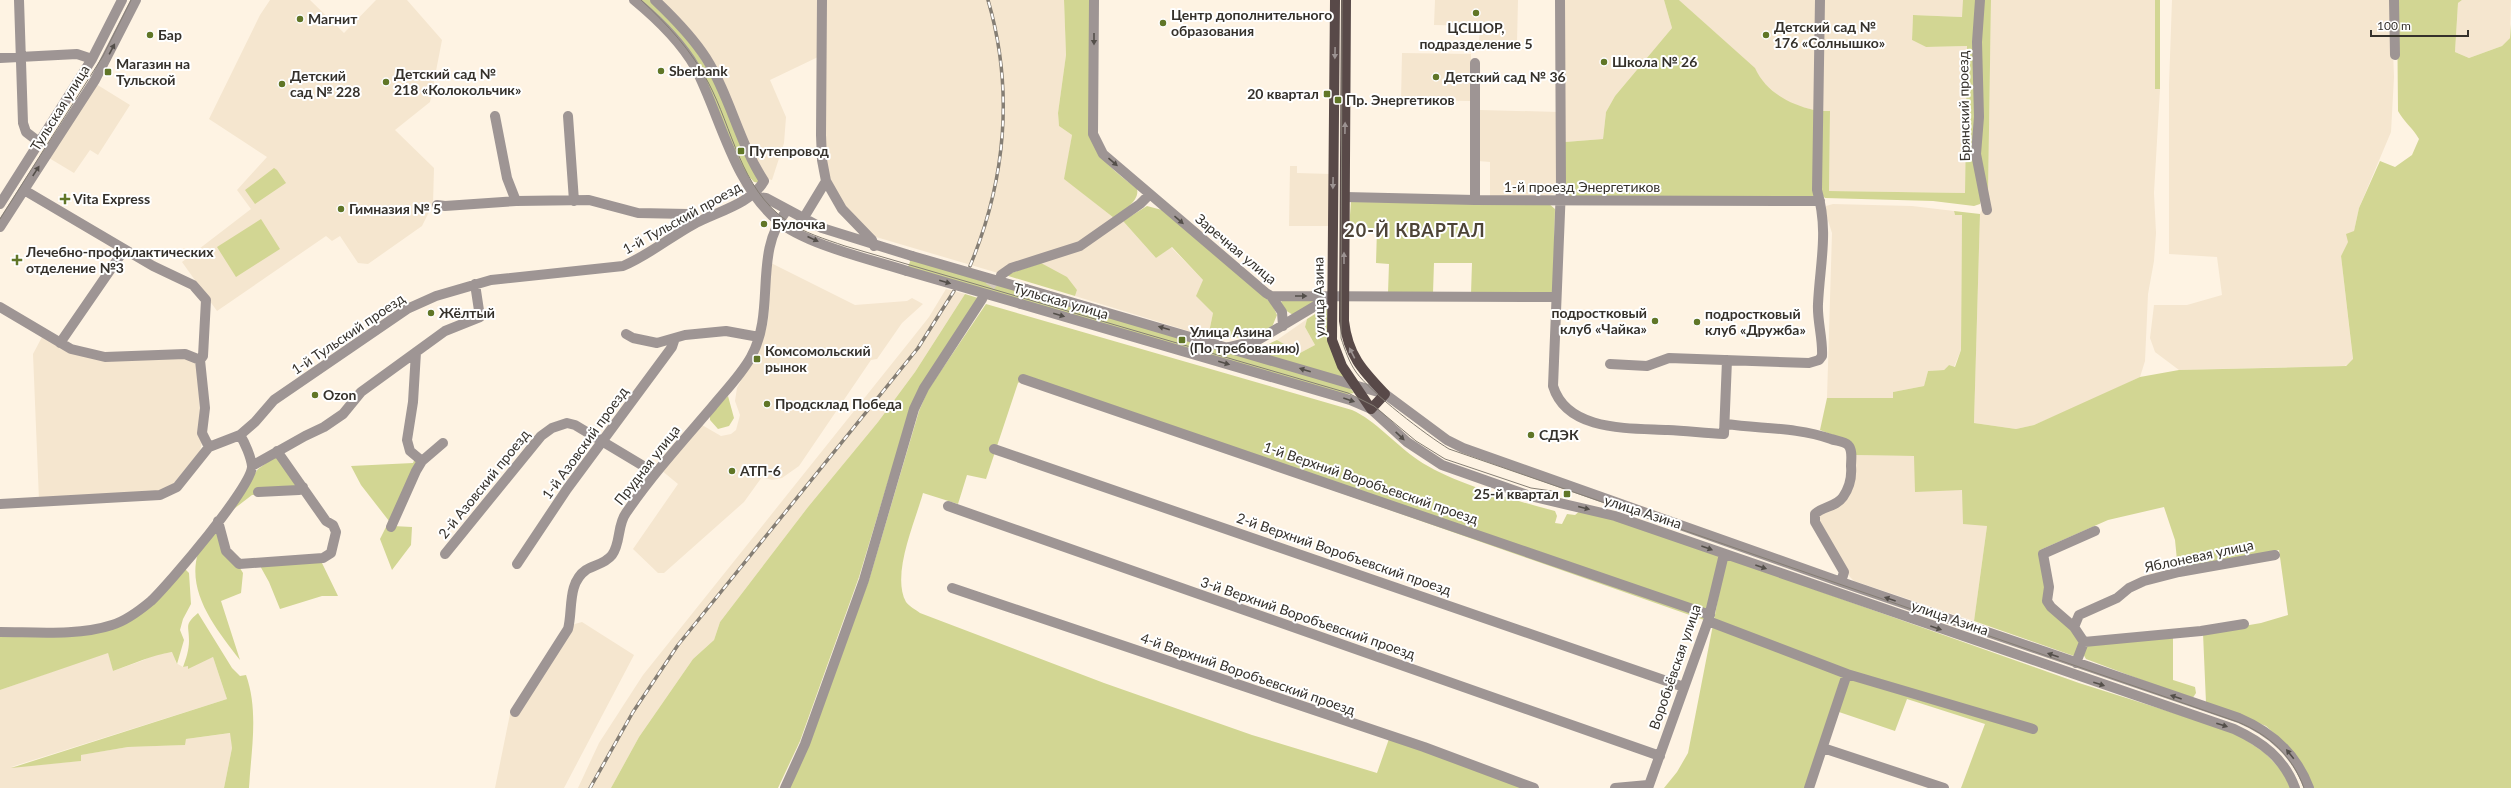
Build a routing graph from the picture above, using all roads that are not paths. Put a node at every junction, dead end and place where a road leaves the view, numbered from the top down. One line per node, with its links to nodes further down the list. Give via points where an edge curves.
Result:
1 (19, 0): 15 (street)
2 (122, 0): 17 (street, Тульская улица)
3 (136, 0): 23 (street, Тульская улица, one-way to 3, via 98,74)
4 (634, 0): 25 (street, Тульская улица, via 664,27 694,66 739,169)
5 (655, 0): 25 (street, via 692,38 706,58 750,157 764,181)
6 (822, 0): 22 (street, via 821,141)
7 (1094, 0): 24 (street, Заречная улица, one-way to 24, via 1093,134 1103,154)
8 (1335, 0): 45 (main road, улица Азина, one-way to 45)
9 (1346, 0): 26 (main road, улица Азина, one-way to 9)
10 (1560, 0): 28 (street)
11 (1820, 0): 29 (street, via 1817,190)
12 (1980, 0): 35 (street, Брянский проезд, via 1977,42 1979,117 1976,154)
13 (2394, 0): 14 (street)
14 (2395, 55)
15 (21, 57): 16 (street); 17 (street, via 78,54); 21 (street, via 23,123 26,132)
16 (0, 58)
17 (92, 59): 21 (street, Тульская улица)
18 (1475, 63): 27 (street)
19 (495, 116): 30 (street, via 507,178)
20 (568, 116): 31 (street)
21 (39, 142): 32 (street, Тульская улица)
22 (826, 181): 36 (street); 40 (street, via 842,209 872,240)
23 (24, 190): 39 (street, Тульская улица); 41 (street)
24 (1150, 194): 42 (street, via 1140,204 1080,246 1011,268); 44 (street, Заречная улица, one-way to 44)
25 (755, 195): 34 (street, Тульская улица); 37 (street, Тульская улица); 38 (street, 1-й Тульский проезд)
26 (1344, 197): 27 (street, 1-й проезд Энергетиков); 46 (main road, улица Азина, one-way to 26)
27 (1475, 200): 28 (street, 1-й проезд Энергетиков)
28 (1560, 200): 29 (street, 1-й проезд Энергетиков); 47 (street)
29 (1820, 200): 58 (street, via 1824,247 1818,305 1822,356 1819,360 1809,363)
30 (516, 201): 31 (street); 33 (street)
31 (574, 202): 38 (street, via 589,200 638,213 688,214)
32 (0, 204)
33 (437, 205)
34 (787, 210): 36 (street, Тульская улица); 37 (street, Прудная улица)
35 (1987, 210)
36 (803, 219): 40 (street, Тульская улица)
37 (778, 222): 52 (street, Прудная улица, via 768,245 766,287); 63 (street, Тульская улица, one-way to 63, bridge, via 816,241 907,271 1350,400)
38 (694, 224): 43 (street, 1-й Тульский проезд, via 623,266)
39 (0, 227)
40 (874, 246): 55 (street, Тульская улица, one-way to 40, bridge)
41 (124, 250): 54 (street); 57 (street, via 193,285 206,300 203,356)
42 (1001, 274)
43 (475, 284): 56 (street, via 480,317 445,331); 65 (street, 1-й Тульский проезд, via 436,296 407,310 274,400)
44 (1271, 296): 45 (street, Заречная улица, one-way to 45); 50 (street, via 1282,312)
45 (1332, 296): 46 (street, Заречная улица); 50 (street); 61 (main road, улица Азина, via 1332,340 1342,366)
46 (1344, 297): 47 (street, Заречная улица); 62 (main road, улица Азина, one-way to 46, via 1366,375 1349,349 1344,322)
47 (1556, 297): 64 (street, via 1553,386 1557,398 1567,406 1592,422 1618,427)
48 (982, 299): 102 (street, via 924,388 914,409 864,580 805,744)
49 (0, 307): 54 (street)
50 (1283, 326): 55 (street, via 1258,340)
51 (626, 334): 53 (street, via 657,343)
52 (759, 337): 53 (street, via 726,331); 73 (street, Прудная улица, via 751,356 736,379)
53 (675, 338): 66 (street, 1-й Азовский проезд, via 672,347)
54 (60, 343): 57 (street, via 71,350 100,356 186,354)
55 (1228, 347): 61 (street, Тульская улица, one-way to 55)
56 (416, 352): 70 (street, via 361,392 343,414 324,427); 71 (street, via 413,402 407,440 410,452)
57 (200, 360): 68 (street, via 204,408 202,433)
58 (1727, 360): 59 (street, via 1669,358 1647,366); 64 (street)
59 (1610, 364)
60 (1023, 379): 89 (street, 1-й Верхний Воробъевский проезд)
61 (1356, 386): 62 (street, Тульская улица); 63 (main road, улица Азина)
62 (1385, 394): 63 (main road); 75 (street, улица Азина, via 1447,440)
63 (1371, 409): 78 (street, улица Азина, one-way to 78, via 1407,442 1442,465 1530,496)
64 (1725, 429): 87 (street, via 1786,428 1818,434 1847,444 1850,449 1852,473 1848,490 1832,506 1815,514 1815,522 1844,572)
65 (240, 435): 68 (street, 1-й Тульский проезд); 72 (street)
66 (603, 440): 73 (street); 83 (street, 2-й Азовский проезд, via 567,423 552,428 541,436); 86 (street, 1-й Азовский проезд)
67 (443, 443): 71 (street)
68 (209, 447): 77 (street, 1-й Тульский проезд, via 176,487 160,495)
69 (994, 448): 96 (street, 2-й Верхний Воробъевский проезд)
70 (277, 451): 72 (street); 74 (street)
71 (422, 461): 81 (street)
72 (252, 466): 80 (street, via 238,496)
73 (655, 473): 97 (street, Прудная улица, via 625,514 612,556 585,571 576,584 570,602 568,629)
74 (303, 487): 76 (street, via 299,490); 80 (street, via 336,532 330,553 323,558 239,564 226,551 221,525)
75 (1574, 488): 78 (street); 87 (street, улица Азина)
76 (258, 492)
77 (0, 504)
78 (1569, 504): 84 (street, улица Азина, one-way to 84, via 1615,516)
79 (948, 506): 100 (street, 3-й Верхний Воробъевский проезд)
80 (218, 522): 92 (street, via 151,601 123,621 111,626 56,633)
81 (391, 526)
82 (2095, 531): 91 (street, via 2043,554 2049,587 2047,601 2051,608)
83 (445, 554)
84 (1724, 554): 89 (street, Воробьёвская улица); 107 (street, улица Азина, one-way to 107, via 2234,729 2255,739 2279,759)
85 (2275, 555): 91 (street, Яблоневая улица, via 2179,572 2144,581 2129,588 2117,598 2078,615)
86 (517, 564)
87 (1841, 582): 94 (street, улица Азина, one-way to 87)
88 (952, 588): 103 (street, 4-й Верхний Воробъевский проезд, via 1424,747)
89 (1709, 618): 95 (street, 1-й Верхний Воробъевский проезд); 96 (street, Воробьёвская улица)
90 (2244, 624): 93 (street, via 2201,631)
91 (2074, 627): 93 (street)
92 (0, 632)
93 (2084, 642): 94 (street)
94 (2076, 663): 108 (street, улица Азина, one-way to 94, via 2288,751 2262,728)
95 (1847, 674): 98 (street, 1-й Верхний Воробъевский проезд); 99 (street)
96 (1684, 687): 100 (street, Воробьёвская улица)
97 (515, 712)
98 (2033, 729)
99 (1823, 748): 105 (street); 106 (street)
100 (1660, 756): 101 (street, Воробьёвская улица)
101 (1648, 786): 104 (street)
102 (785, 788)
103 (1534, 788)
104 (1615, 788)
105 (1809, 788)
106 (1944, 788)
107 (2295, 788)
108 (2309, 788)

